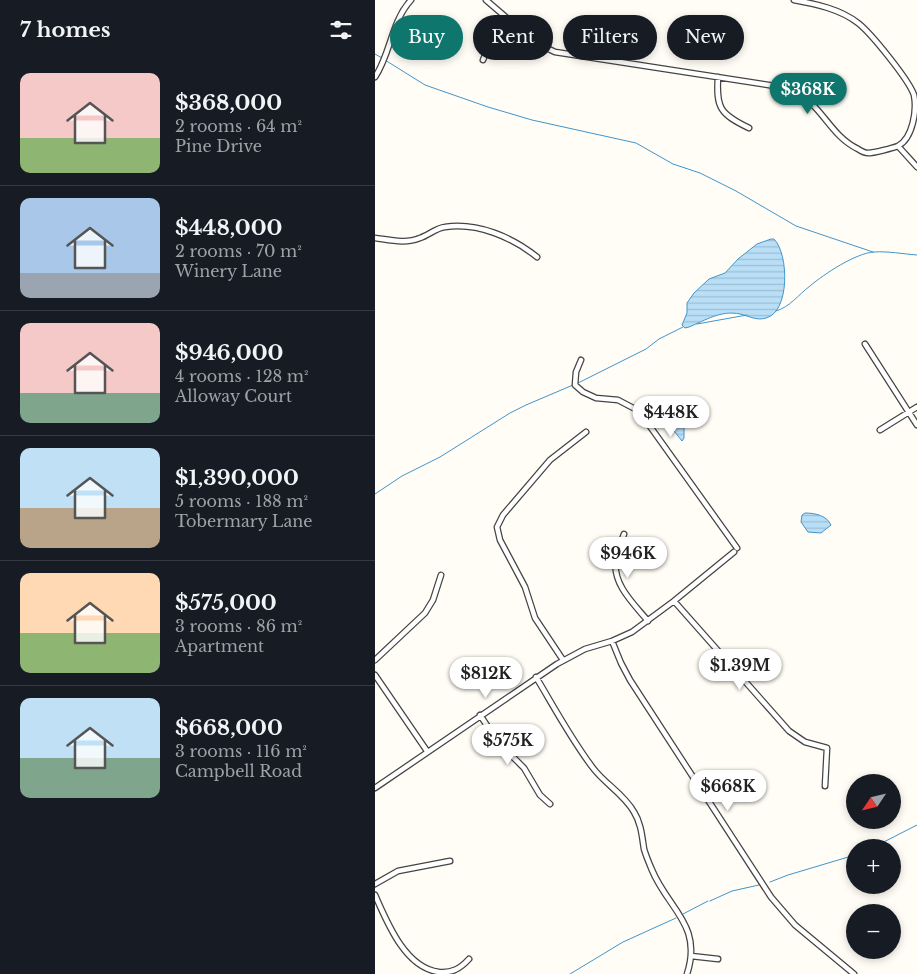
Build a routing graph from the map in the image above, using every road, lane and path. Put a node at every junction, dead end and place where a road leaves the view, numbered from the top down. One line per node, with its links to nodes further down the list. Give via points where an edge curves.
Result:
1 (411, 0): 6 (street, via 399,17)
2 (486, 0): 4 (street)
3 (794, 0): 9 (street, via 834,10 858,22 911,87 917,106 915,117)
4 (503, 15)
5 (553, 51): 7 (street)
6 (375, 77)
7 (718, 77): 8 (street, via 717,97 722,110); 9 (street, via 791,91 811,104 834,132 867,154)
8 (749, 128)
9 (898, 146): 10 (street)
10 (917, 167)
11 (375, 238): 12 (street, via 410,241 447,226 473,228 491,231)
12 (537, 257)
13 (865, 344): 16 (street)
14 (581, 360): 22 (street, via 575,384 596,398 618,400 639,411 735,550)
15 (917, 406): 16 (street)
16 (909, 412): 17 (street); 18 (street)
17 (917, 425)
18 (880, 430)
19 (586, 432): 26 (street, via 550,460 497,527 500,540 525,587 535,618)
20 (623, 534): 23 (street, via 616,560 617,578)
21 (441, 575): 25 (street, via 425,613)
22 (674, 601): 23 (street); 31 (street, via 789,731 805,742 827,748)
23 (647, 621): 24 (street)
24 (613, 641): 26 (street); 40 (street, via 630,680 771,897 795,925)
25 (375, 660)
26 (563, 660): 28 (street)
27 (375, 675): 30 (street)
28 (536, 677): 29 (street); 37 (street, via 594,769 635,813 655,877 686,927)
29 (480, 715): 30 (street); 33 (street, via 498,742 524,768)
30 (427, 751): 32 (street)
31 (825, 786)
32 (375, 788)
33 (550, 804)
34 (450, 861): 35 (street, via 398,871)
35 (375, 884)
36 (375, 895): 38 (street, via 399,942 419,965 432,971 448,971 460,968)
37 (691, 956): 39 (street); 41 (street)
38 (469, 959)
39 (718, 959)
40 (848, 972): 42 (street)
41 (687, 974)
42 (854, 974)

